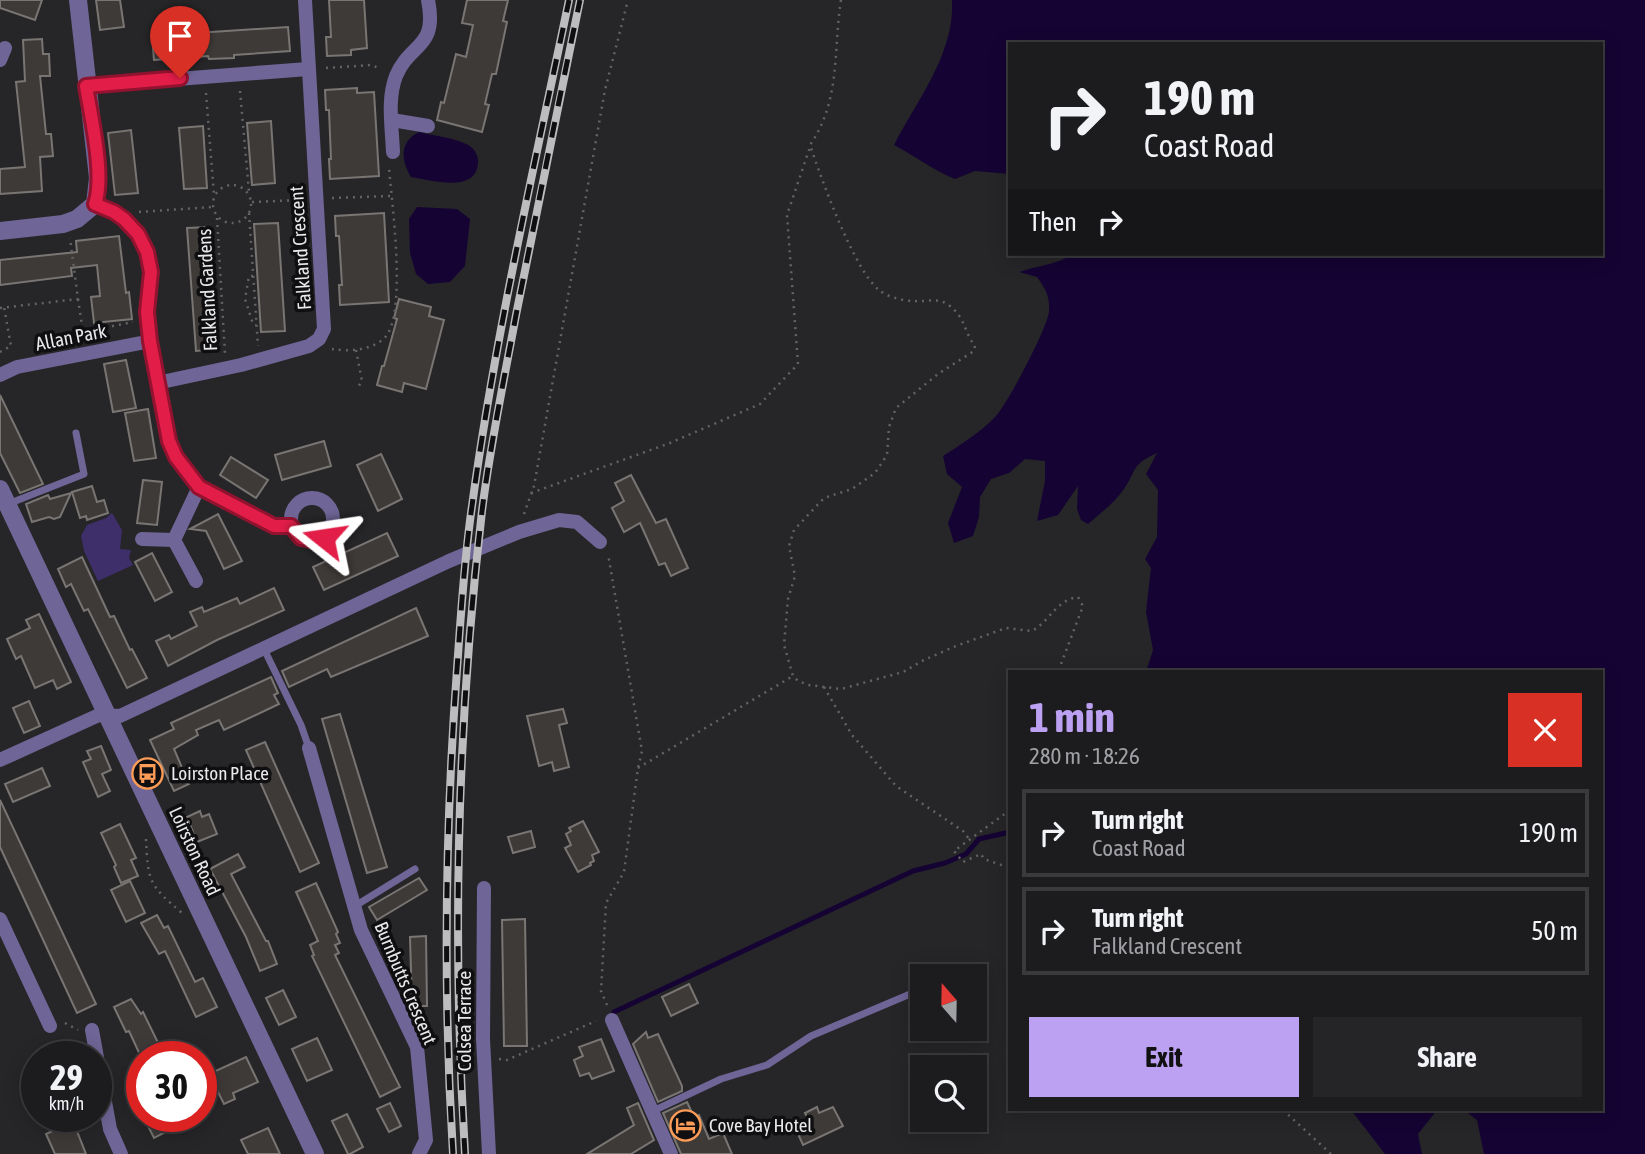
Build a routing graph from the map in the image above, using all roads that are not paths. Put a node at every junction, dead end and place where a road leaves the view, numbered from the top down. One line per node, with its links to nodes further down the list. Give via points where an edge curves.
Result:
1 (78, 0): 5 (street)
2 (305, 0): 4 (street, Falkland Crescent)
3 (428, 0): 6 (street, via 432,16 426,37 396,76 390,99)
4 (308, 69): 5 (street); 13 (street, Falkland Crescent, via 324,329 309,346)
5 (86, 86): 9 (street, via 98,178)
6 (392, 120): 7 (street); 8 (street)
7 (428, 126)
8 (393, 152)
9 (95, 204): 10 (street, via 68,222); 11 (street, via 124,219 147,252)
10 (0, 231)
11 (150, 341): 12 (street, Allan Park, via 17,367); 13 (street)
12 (0, 375)
13 (157, 383): 15 (street, via 169,441)
14 (76, 433): 16 (lane, via 84,474)
15 (199, 487): 17 (street, via 274,526); 19 (street)
16 (4, 497): 23 (street, Loirston Road)
17 (291, 526)
18 (142, 539): 19 (street)
19 (174, 540): 21 (street)
20 (600, 542): 22 (street, via 577,522 558,520 517,533)
21 (196, 581)
22 (263, 649): 23 (street, via 120,716); 24 (lane)
23 (107, 714): 25 (street); 37 (street, Loirston Road)
24 (309, 748): 28 (street, Burnbutts Crescent)
25 (0, 760)
26 (415, 869): 28 (lane)
27 (484, 888): 39 (street, Colsea Terrace, via 483,1058)
28 (355, 906): 38 (street, Burnbutts Crescent, via 361,930 417,1047 426,1140)
29 (0, 919): 32 (street)
30 (910, 994): 34 (lane, via 811,1036 768,1065 721,1079)
31 (612, 1020): 34 (street)
32 (50, 1026)
33 (92, 1030): 36 (street, via 110,1129)
34 (652, 1112): 35 (street)
35 (666, 1152)
36 (121, 1154)
37 (316, 1154)
38 (419, 1154)
39 (489, 1154)

